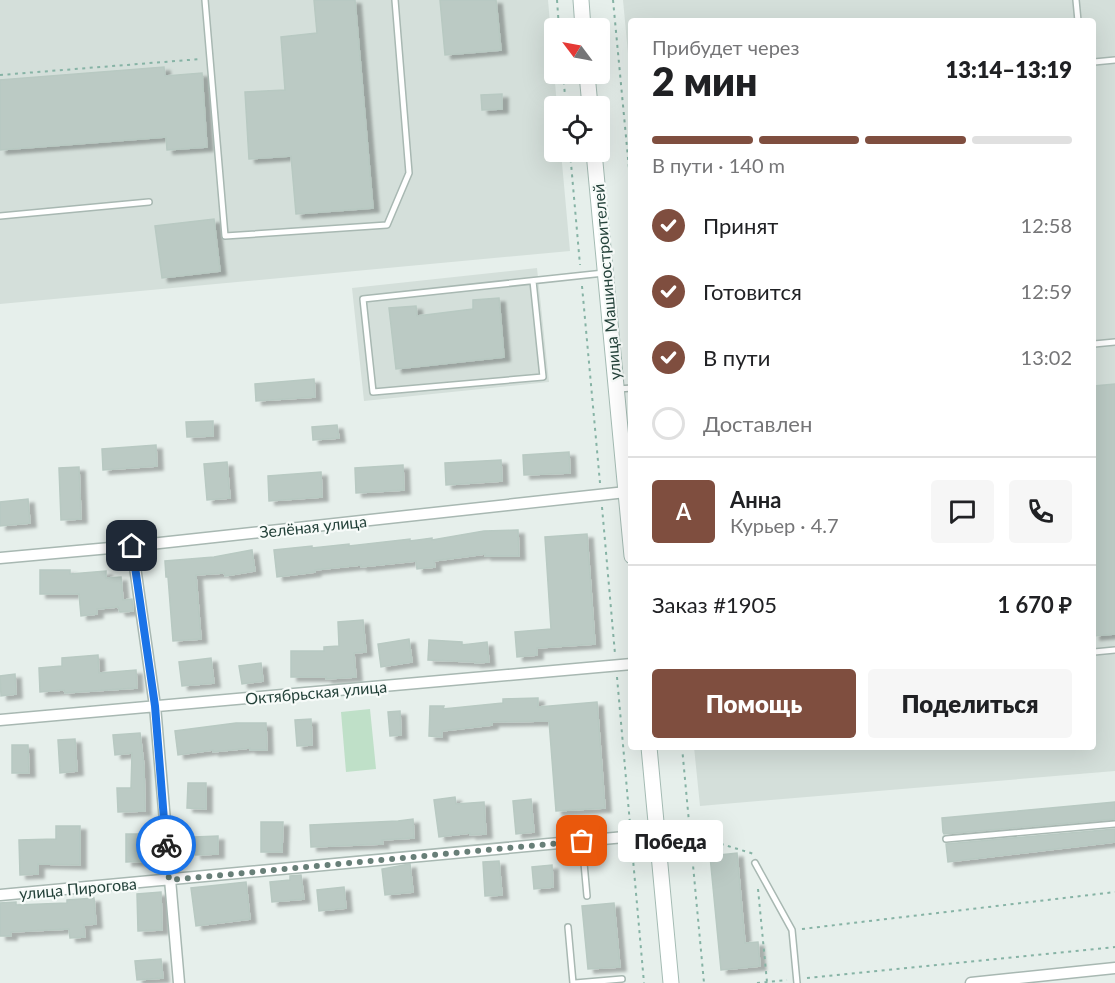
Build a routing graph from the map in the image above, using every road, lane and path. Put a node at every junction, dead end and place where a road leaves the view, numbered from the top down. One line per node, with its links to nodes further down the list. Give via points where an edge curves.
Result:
1 (205, 0): 10 (lane)
2 (395, 0): 10 (lane, via 409,173 387,225 225,236)
3 (556, 0): 7 (path)
4 (580, 0): 8 (main road)
5 (613, 0): 14 (path)
6 (1076, 0): 9 (lane)
7 (558, 18)
8 (582, 18)
9 (1078, 18)
10 (209, 58): 13 (path)
11 (1115, 60): 12 (lane)
12 (1096, 62)
13 (0, 75)
14 (628, 158)
15 (571, 162): 20 (path)
16 (595, 162): 19 (main road, улица Машиностроителей)
17 (149, 202): 18 (lane)
18 (0, 216)
19 (606, 273): 20 (lane); 24 (main road, улица Машиностроителей)
20 (581, 276): 21 (lane); 26 (path)
21 (533, 281): 21 (lane, via 363,299 373,392 543,378)
22 (1115, 342): 23 (lane)
23 (1096, 344)
24 (624, 389): 25 (main road, улица Машиностроителей)
25 (626, 492): 26 (street, Зелёная улица); 27 (main road, улица Машиностроителей)
26 (601, 495): 28 (street, Зелёная улица); 33 (path)
27 (628, 513)
28 (132, 546): 29 (street, Зелёная улица); 34 (street)
29 (0, 558)
30 (1115, 650): 31 (lane)
31 (1096, 652)
32 (628, 664): 33 (street, Октябрьская улица)
33 (616, 665): 34 (street, Октябрьская улица); 41 (path)
34 (155, 706): 35 (street, Октябрьская улица); 45 (street)
35 (0, 720)
36 (649, 750): 39 (main road)
37 (682, 750): 40 (path)
38 (1115, 824): 42 (lane)
39 (657, 834): 41 (street, улица Пирогова); 60 (main road)
40 (691, 835): 44 (path, via 754,852); 61 (path)
41 (631, 837): 43 (street, улица Пирогова); 59 (path)
42 (946, 839)
43 (582, 841): 45 (street, улица Пирогова); 49 (lane)
44 (755, 863): 51 (lane)
45 (169, 880): 48 (street, улица Пирогова); 57 (street)
46 (758, 887): 56 (path)
47 (1115, 892): 51 (path)
48 (0, 895)
49 (588, 896)
50 (568, 927): 58 (lane)
51 (792, 930): 55 (lane)
52 (1115, 947): 55 (path)
53 (1115, 968): 63 (street)
54 (622, 979): 58 (lane)
55 (797, 981): 56 (path)
56 (767, 982): 62 (path)
57 (179, 983)
58 (574, 983)
59 (644, 983)
60 (671, 983)
61 (704, 983)
62 (757, 983)
63 (971, 983)

